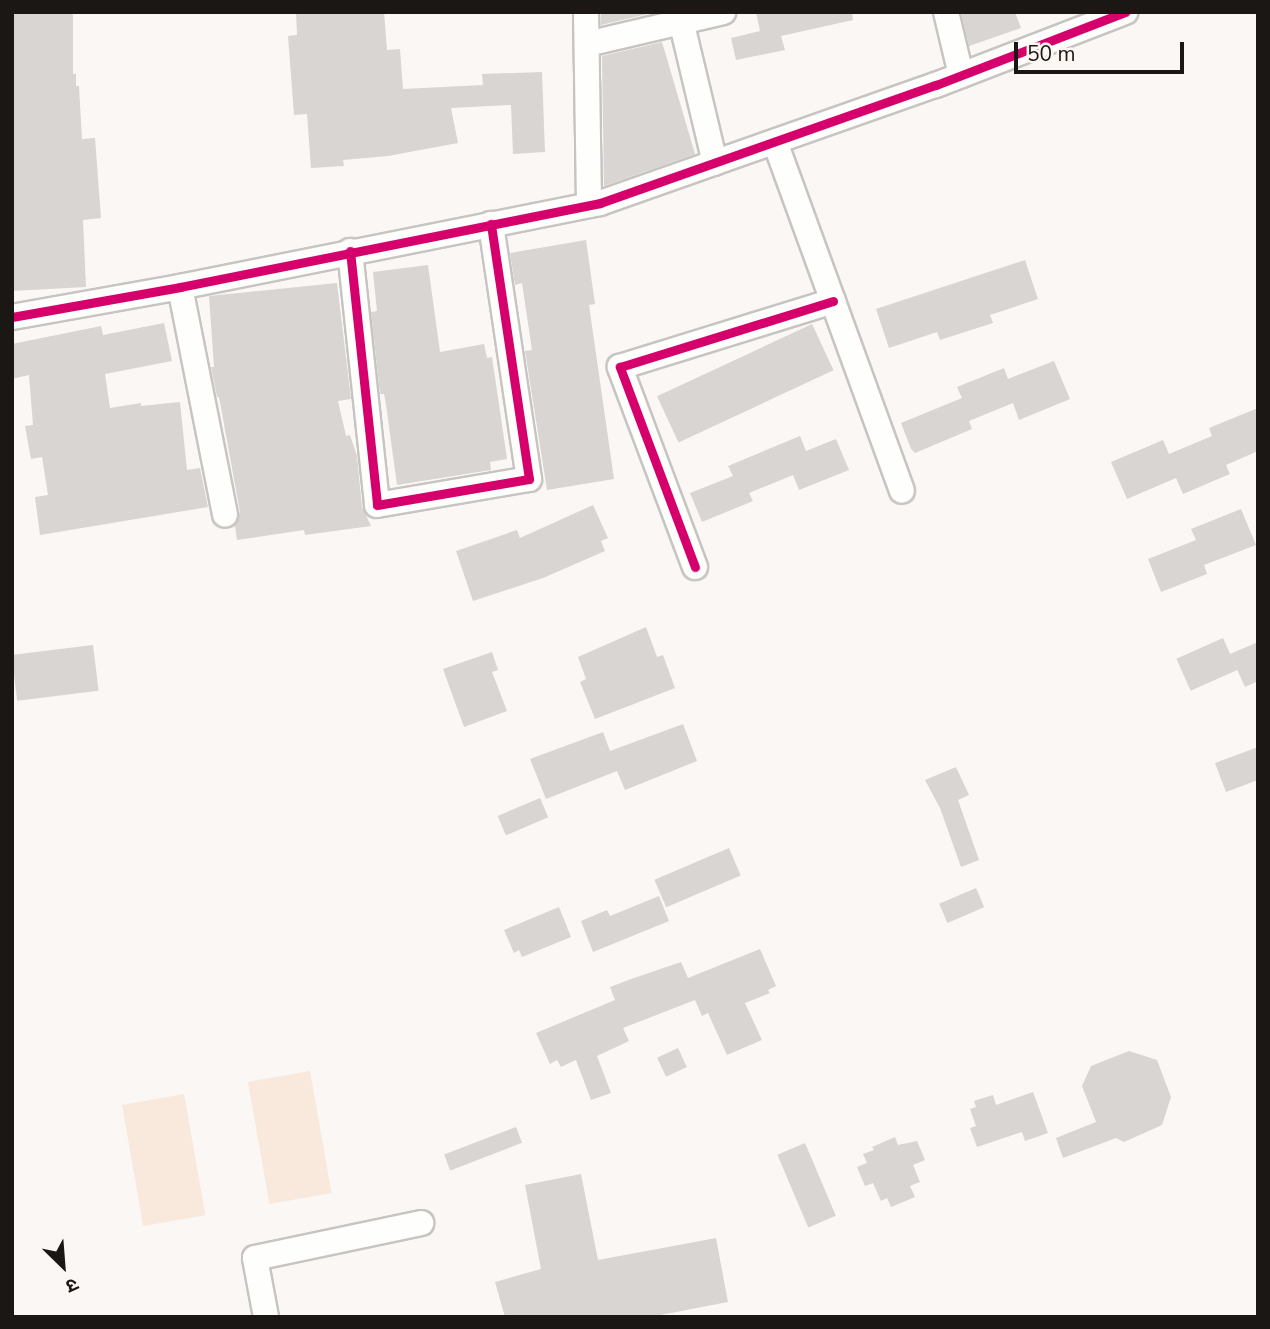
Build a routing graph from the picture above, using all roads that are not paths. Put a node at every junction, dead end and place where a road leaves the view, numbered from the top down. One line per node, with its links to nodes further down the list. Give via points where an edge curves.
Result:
1 (586, 12): 7 (street)
2 (723, 12): 6 (street)
3 (946, 12): 8 (street)
4 (1125, 12): 5 (street)
5 (1099, 17): 8 (street)
6 (680, 18): 7 (street); 10 (street)
7 (587, 44): 11 (street)
8 (961, 75): 9 (street)
9 (775, 142): 10 (street); 15 (street)
10 (715, 163): 11 (street)
11 (589, 205): 12 (street)
12 (491, 224): 13 (street); 13 (street, via 529,479 377,505)
13 (350, 251): 14 (street)
14 (180, 287): 16 (street); 18 (street)
15 (833, 301): 17 (street); 19 (street, via 620,367)
16 (12, 317)
17 (902, 491)
18 (225, 515)
19 (695, 567)
20 (421, 1223): 21 (street, via 255,1258)
21 (266, 1317)

